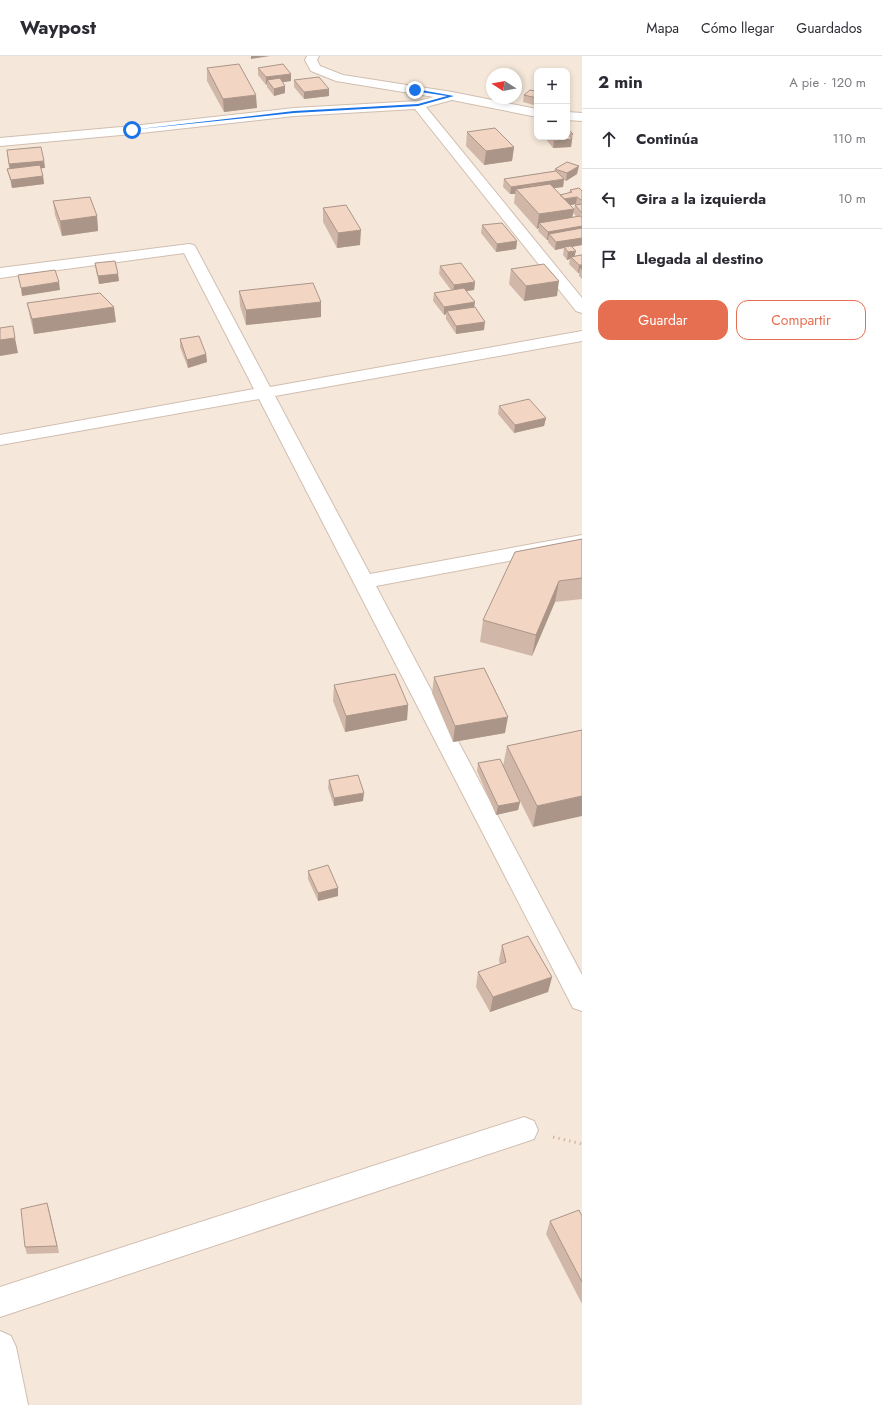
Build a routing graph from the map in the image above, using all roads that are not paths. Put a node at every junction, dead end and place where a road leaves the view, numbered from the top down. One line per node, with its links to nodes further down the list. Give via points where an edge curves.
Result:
1 (313, 56): 2 (street, via 311,60 315,68 340,78)
2 (452, 96): 3 (street); 4 (street)
3 (418, 105): 7 (street, via 294,112); 9 (street)
4 (534, 112)
5 (570, 116): 6 (street)
6 (582, 117)
7 (0, 142)
8 (0, 273): 11 (street, via 190,248)
9 (582, 308)
10 (582, 336): 11 (street)
11 (265, 393): 12 (street); 14 (street)
12 (0, 440)
13 (582, 541): 14 (street)
14 (364, 582): 15 (street)
15 (582, 1000)
16 (524, 1130): 17 (street)
17 (0, 1302)
18 (0, 1347): 19 (street)
19 (12, 1405)

